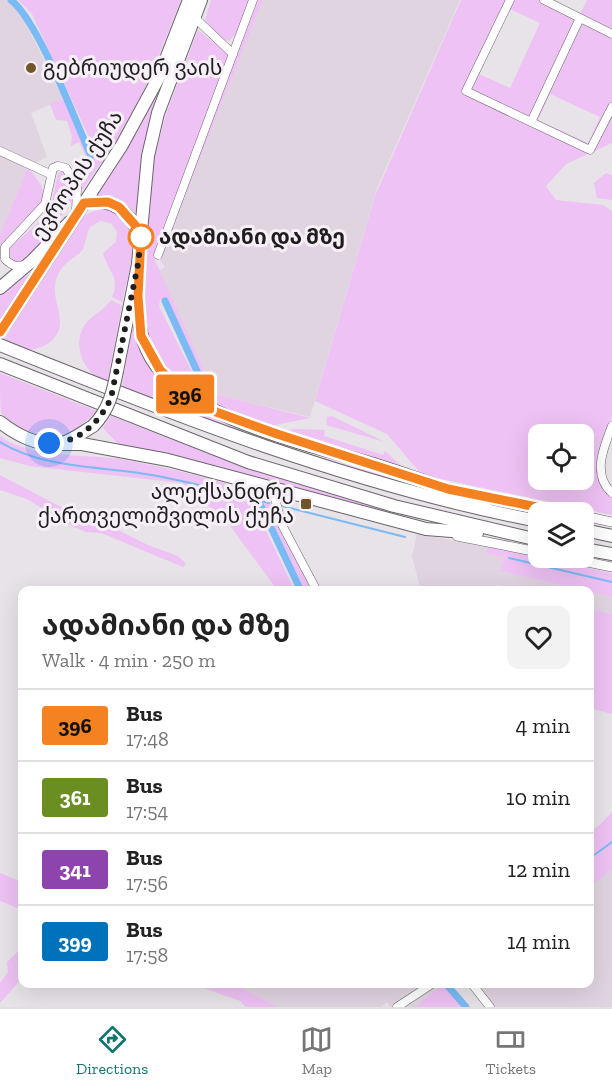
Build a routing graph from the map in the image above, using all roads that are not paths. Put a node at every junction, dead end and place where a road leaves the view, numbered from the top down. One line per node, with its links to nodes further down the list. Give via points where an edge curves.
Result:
1 (189, 0): 14 (main road, ევროპის ქუჩა, via 159,77 122,145)
2 (201, 0): 6 (main road, ევროპის ქუჩა)
3 (253, 0): 9 (street)
4 (510, 0): 11 (street, via 466,91)
5 (544, 0): 7 (street)
6 (194, 17): 9 (street); 15 (main road, ევროპის ქუჩა, via 150,146)
7 (580, 18): 8 (street); 11 (street)
8 (612, 34)
9 (233, 54): 16 (street)
10 (612, 107): 11 (street, via 590,150)
11 (531, 122)
12 (0, 151): 13 (street)
13 (50, 174): 14 (street, via 56,167 66,168 77,188); 18 (street, via 45,204 5,247 5,258 10,264)
14 (77, 213): 15 (main road, via 108,202 128,214); 18 (main road); 20 (main road, ევროპის ქუჩა)
15 (141, 237): 17 (main road, ევროპის ქუჩა)
16 (158, 255)
17 (138, 264): 25 (main road, ევროპის ქუჩა, bridge, via 111,398 93,426); 27 (main road, via 139,326 146,348 168,381 190,398 216,412 283,436)
18 (27, 265): 19 (main road)
19 (0, 288)
20 (2, 329)
21 (0, 345): 28 (main road, via 206,427)
22 (0, 364): 38 (main road, via 259,466 394,506)
23 (0, 422): 25 (main road, via 34,441)
24 (612, 426): 29 (street, via 599,466 603,484)
25 (60, 444): 26 (main road, via 82,444 168,460)
26 (273, 489): 35 (main road); 45 (street, via 281,523)
27 (448, 489): 28 (main road); 30 (street); 31 (main road)
28 (409, 491): 31 (main road)
29 (612, 493)
30 (528, 505)
31 (516, 517): 33 (main road)
32 (594, 518): 34 (street)
33 (528, 519)
34 (612, 522)
35 (426, 529): 38 (main road); 40 (street)
36 (594, 532): 37 (main road)
37 (612, 536)
38 (524, 537): 39 (main road)
39 (528, 538)
40 (528, 550)
41 (594, 551): 42 (main road)
42 (612, 554)
43 (594, 563): 44 (street)
44 (612, 567)
45 (314, 586)
46 (426, 988): 48 (street)
47 (475, 988): 49 (street)
48 (397, 1007)
49 (490, 1007)

